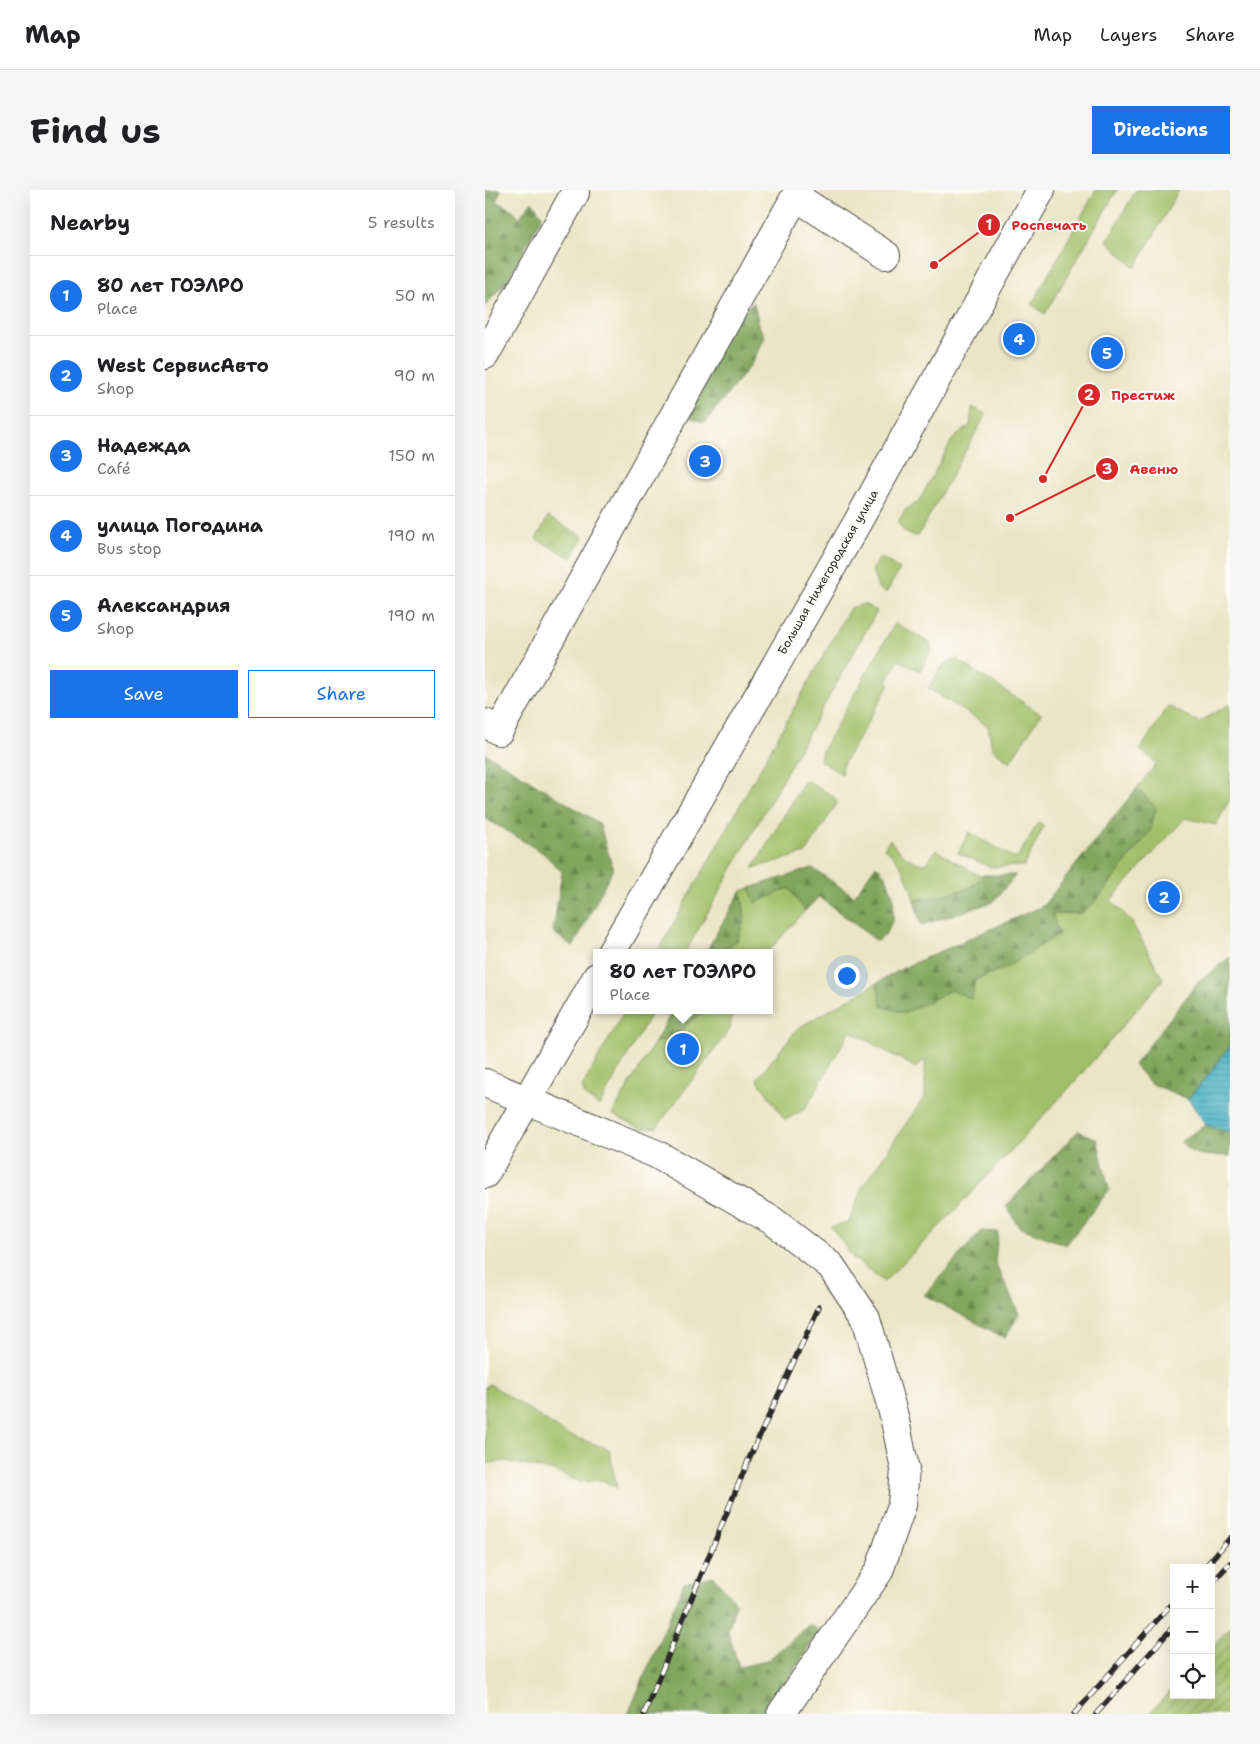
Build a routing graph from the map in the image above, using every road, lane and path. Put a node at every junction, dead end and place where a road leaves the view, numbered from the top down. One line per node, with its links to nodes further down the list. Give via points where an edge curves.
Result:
1 (1041, 190): 7 (main road, Большая Нижегородская улица, via 857,523)
2 (575, 193): 5 (main road)
3 (797, 193): 4 (main road); 6 (main road, via 499,731)
4 (886, 255)
5 (485, 354)
6 (485, 723)
7 (613, 949)
8 (593, 984): 10 (main road)
9 (485, 1083): 10 (main road)
10 (526, 1101): 11 (main road); 12 (main road, via 656,1154 773,1221 831,1266 866,1318 905,1468 902,1505 879,1571)
11 (485, 1174)
12 (781, 1714)

